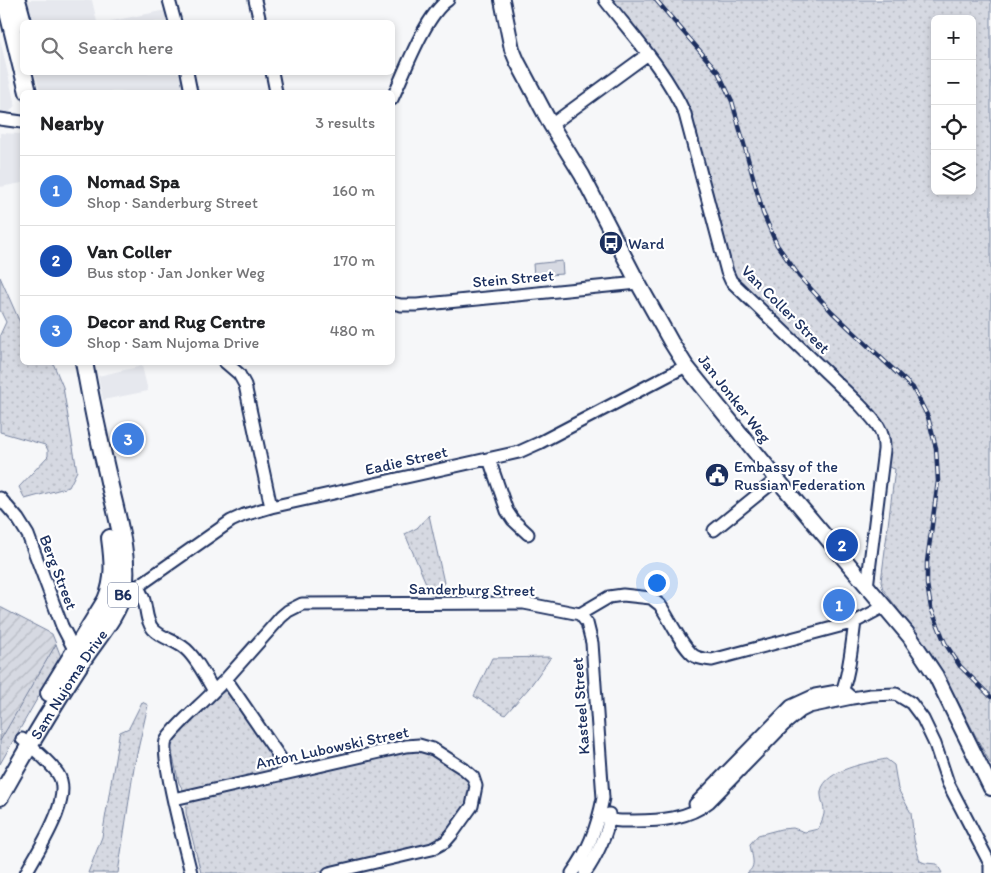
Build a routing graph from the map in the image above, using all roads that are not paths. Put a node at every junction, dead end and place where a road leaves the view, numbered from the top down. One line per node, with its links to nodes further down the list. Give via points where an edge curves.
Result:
1 (5, 0): 12 (highway)
2 (17, 0): 8 (highway)
3 (170, 0): 9 (street)
4 (255, 0): 10 (street)
5 (448, 0): 21 (street, via 439,8 418,43)
6 (502, 0): 24 (main road, Jan Jonker Weg, via 512,48)
7 (604, 0): 11 (street, Van Coller Street)
8 (22, 20)
9 (175, 20)
10 (260, 20)
11 (648, 54): 24 (street); 38 (street, Van Coller Street, via 676,94 685,114 731,281 860,405 882,432 884,450)
12 (20, 59)
13 (24, 75): 17 (highway)
14 (36, 75): 18 (highway)
15 (187, 75): 19 (street)
16 (273, 75): 20 (street)
17 (28, 90)
18 (40, 90)
19 (190, 90)
20 (276, 90)
21 (395, 93)
22 (0, 119): 23 (street)
23 (20, 122)
24 (551, 125): 25 (main road, Jan Jonker Weg, via 582,175)
25 (638, 283): 26 (street, Stein Street); 30 (main road, Jan Jonker Weg)
26 (395, 305)
27 (74, 365): 37 (highway, Sam Nujoma Drive / B6, via 108,527 113,568)
28 (85, 365): 37 (highway, Sam Nujoma Drive / B6, via 120,533 126,568)
29 (228, 365): 34 (street, via 245,385)
30 (686, 366): 31 (street, Eadie Street, via 532,446); 32 (main road, Jan Jonker Weg)
31 (489, 459): 34 (street, Eadie Street); 36 (street, via 508,514)
32 (776, 479): 35 (street); 38 (main road, Jan Jonker Weg)
33 (0, 498): 42 (street, Berg Street, via 28,535 62,626)
34 (271, 507): 37 (street, Eadie Street, via 226,524)
35 (714, 530)
36 (528, 534)
37 (124, 587): 42 (highway, Sam Nujoma Drive / B6, via 113,617); 44 (street, via 144,597 152,628 184,647)
38 (867, 588): 39 (main road, Jan Jonker Weg)
39 (883, 607): 41 (street); 49 (main road, Jan Jonker Weg, via 929,664)
40 (580, 614): 41 (street, via 613,596 651,598 660,605 688,650 693,655 712,660); 43 (street, Sanderburg Street, via 524,603 302,604 281,617); 53 (street, Kasteel Street, via 587,622 592,643)
41 (855, 622): 45 (street)
42 (78, 656): 46 (highway, Sam Nujoma Drive / B6)
43 (226, 679): 44 (street, Sanderburg Street); 47 (street)
44 (214, 691): 51 (street, via 165,744)
45 (848, 694): 52 (street, via 836,702 809,707 796,714 709,802); 52 (street, via 815,695 792,706); 59 (street, via 896,694 916,708 948,783 990,864)
46 (25, 742): 48 (highway, Sam Nujoma Drive / B6); 50 (highway, Sam Nujoma Drive / B6); 54 (street, via 59,775 63,789 59,811)
47 (290, 772): 51 (street, Anton Lubowski Street); 56 (street, Anton Lubowski Street, via 419,745 451,759 464,769 476,786 472,806 445,842 415,854)
48 (0, 777)
49 (991, 788)
50 (0, 797)
51 (174, 799): 55 (street)
52 (688, 814): 53 (street, via 657,820)
53 (605, 816): 57 (street); 58 (street, via 599,849)
54 (26, 873)
55 (191, 873)
56 (329, 873)
57 (572, 873)
58 (585, 873)
59 (990, 873)

